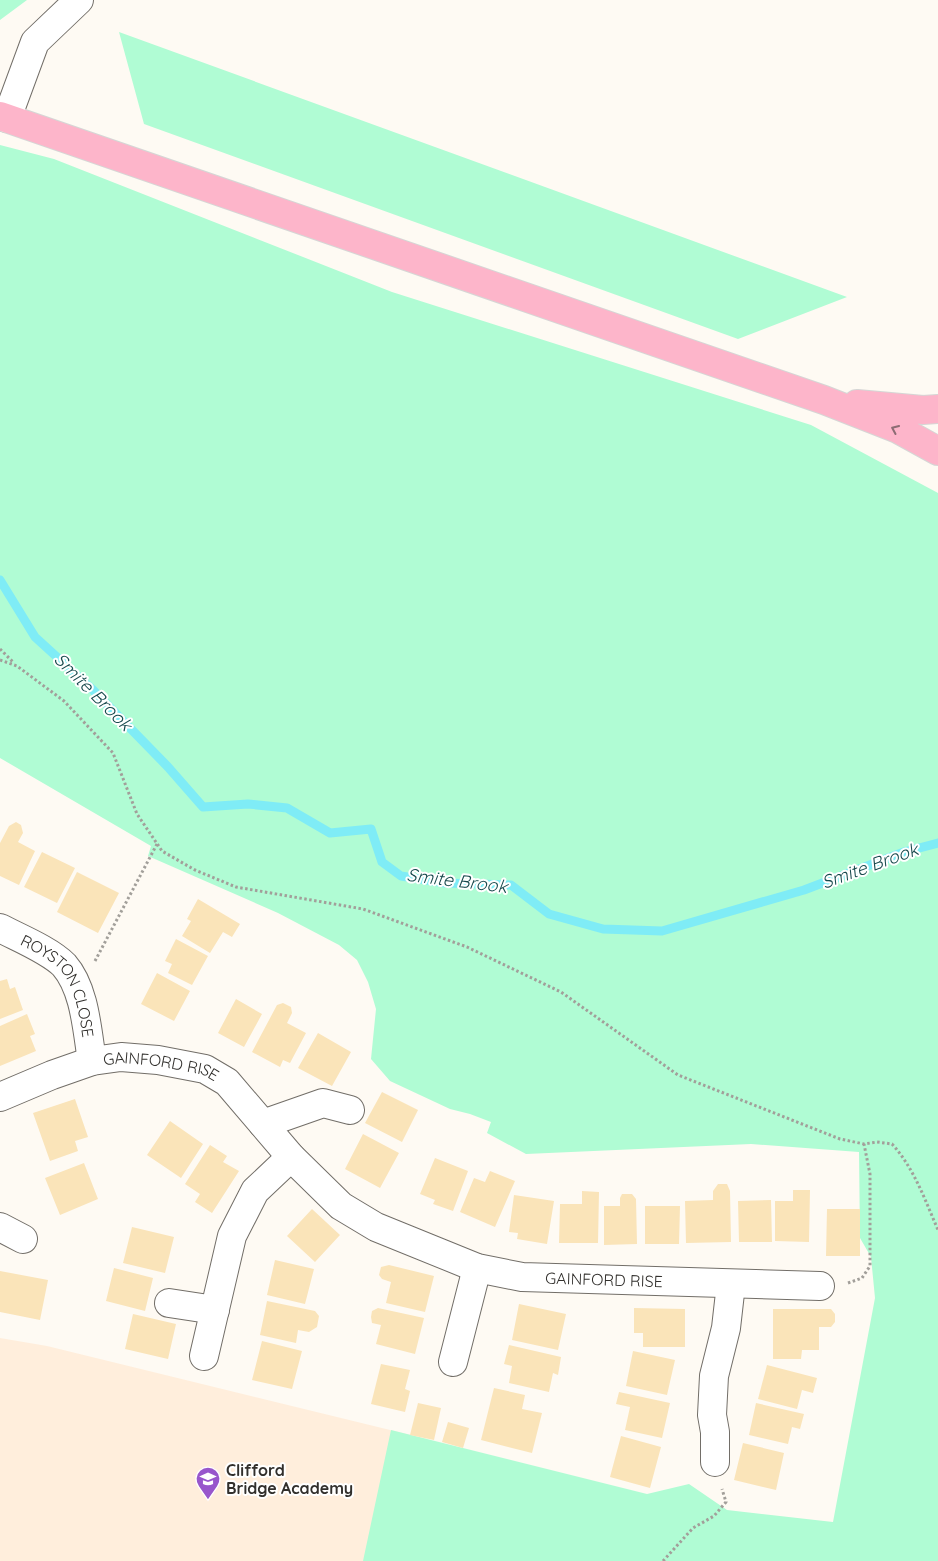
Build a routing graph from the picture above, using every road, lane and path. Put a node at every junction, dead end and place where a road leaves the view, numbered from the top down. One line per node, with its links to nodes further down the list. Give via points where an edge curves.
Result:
1 (80, 0): 2 (street, via 34,42)
2 (4, 117): 3 (main road)
3 (824, 400): 4 (main road, via 868,406); 5 (main road, one-way to 3, via 898,429)
4 (938, 409)
5 (938, 451)
6 (0, 649): 8 (path)
7 (0, 660): 8 (path)
8 (17, 666): 9 (path, via 64,701 113,753 137,814)
9 (157, 844): 11 (path); 16 (path, via 162,851 195,870 236,887 363,909 467,947 561,992 678,1075 840,1139)
10 (0, 928): 11 (street, ROYSTON CLOSE, via 64,965)
11 (80, 990): 12 (street, ROYSTON CLOSE)
12 (92, 1061): 13 (street, GAINFORD RISE); 15 (street, GAINFORD RISE, via 121,1057 205,1069 227,1082)
13 (0, 1097)
14 (350, 1110): 15 (street, via 323,1103)
15 (263, 1124): 17 (street, GAINFORD RISE)
16 (864, 1144): 18 (path, via 892,1144 902,1155); 21 (path, via 870,1174 870,1266 862,1278)
17 (291, 1156): 19 (street, GAINFORD RISE, via 341,1206 376,1227); 23 (street, via 255,1191 232,1236)
18 (938, 1230)
19 (477, 1268): 20 (street, GAINFORD RISE, via 522,1277); 25 (street)
20 (732, 1284): 21 (street, GAINFORD RISE); 26 (street, via 726,1328 714,1376)
21 (820, 1286)
22 (169, 1302): 23 (street)
23 (215, 1310): 24 (street)
24 (204, 1356)
25 (453, 1362)
26 (715, 1462): 27 (path, via 726,1502 714,1516 693,1528)
27 (663, 1561)

